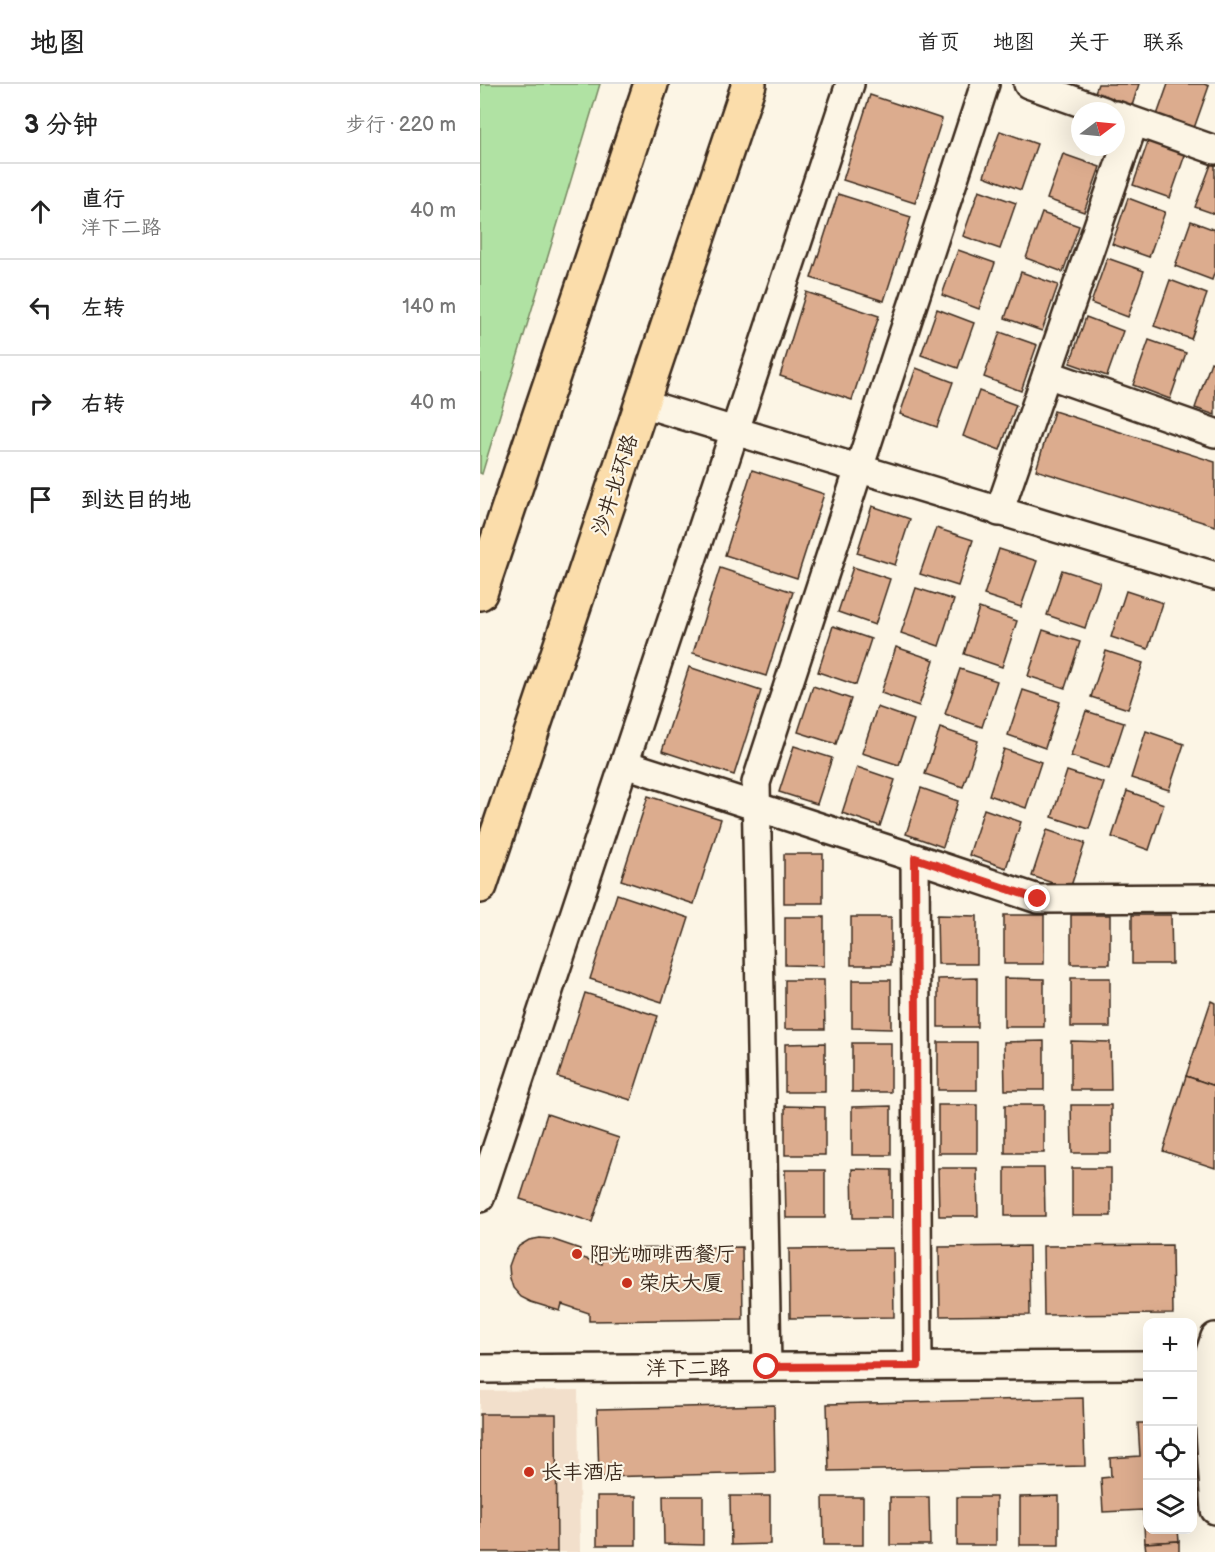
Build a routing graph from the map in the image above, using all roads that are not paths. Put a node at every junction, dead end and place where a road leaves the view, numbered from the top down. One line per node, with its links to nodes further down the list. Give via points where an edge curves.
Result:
1 (727, 84): 9 (main road, via 732,91)
2 (749, 84): 9 (main road, 沙井北环路)
3 (850, 84): 14 (street)
4 (985, 84): 16 (street)
5 (1028, 84): 7 (street)
6 (651, 86): 19 (main road)
7 (1079, 102)
8 (1125, 118): 10 (street)
9 (736, 120): 13 (main road, 沙井北环路)
10 (1215, 150)
11 (1113, 156): 12 (street)
12 (1047, 374): 15 (street); 17 (street)
13 (642, 403): 14 (street); 23 (main road, 沙井北环路)
14 (735, 432): 16 (street); 20 (street)
15 (1215, 434)
16 (859, 469): 17 (street); 21 (street, via 756,783)
17 (999, 512): 18 (street)
18 (1215, 576)
19 (480, 593)
20 (625, 764): 21 (street); 25 (street)
21 (757, 807): 22 (street); 30 (street)
22 (915, 858): 24 (street, via 1038,899); 29 (street)
23 (480, 886)
24 (1215, 898)
25 (480, 1198)
26 (1215, 1337): 27 (street)
27 (1199, 1364): 32 (street)
28 (1143, 1365): 29 (street, 洋下二路)
29 (918, 1366): 30 (street, 洋下二路)
30 (767, 1367): 31 (street, 洋下二路)
31 (480, 1369)
32 (1215, 1510)

